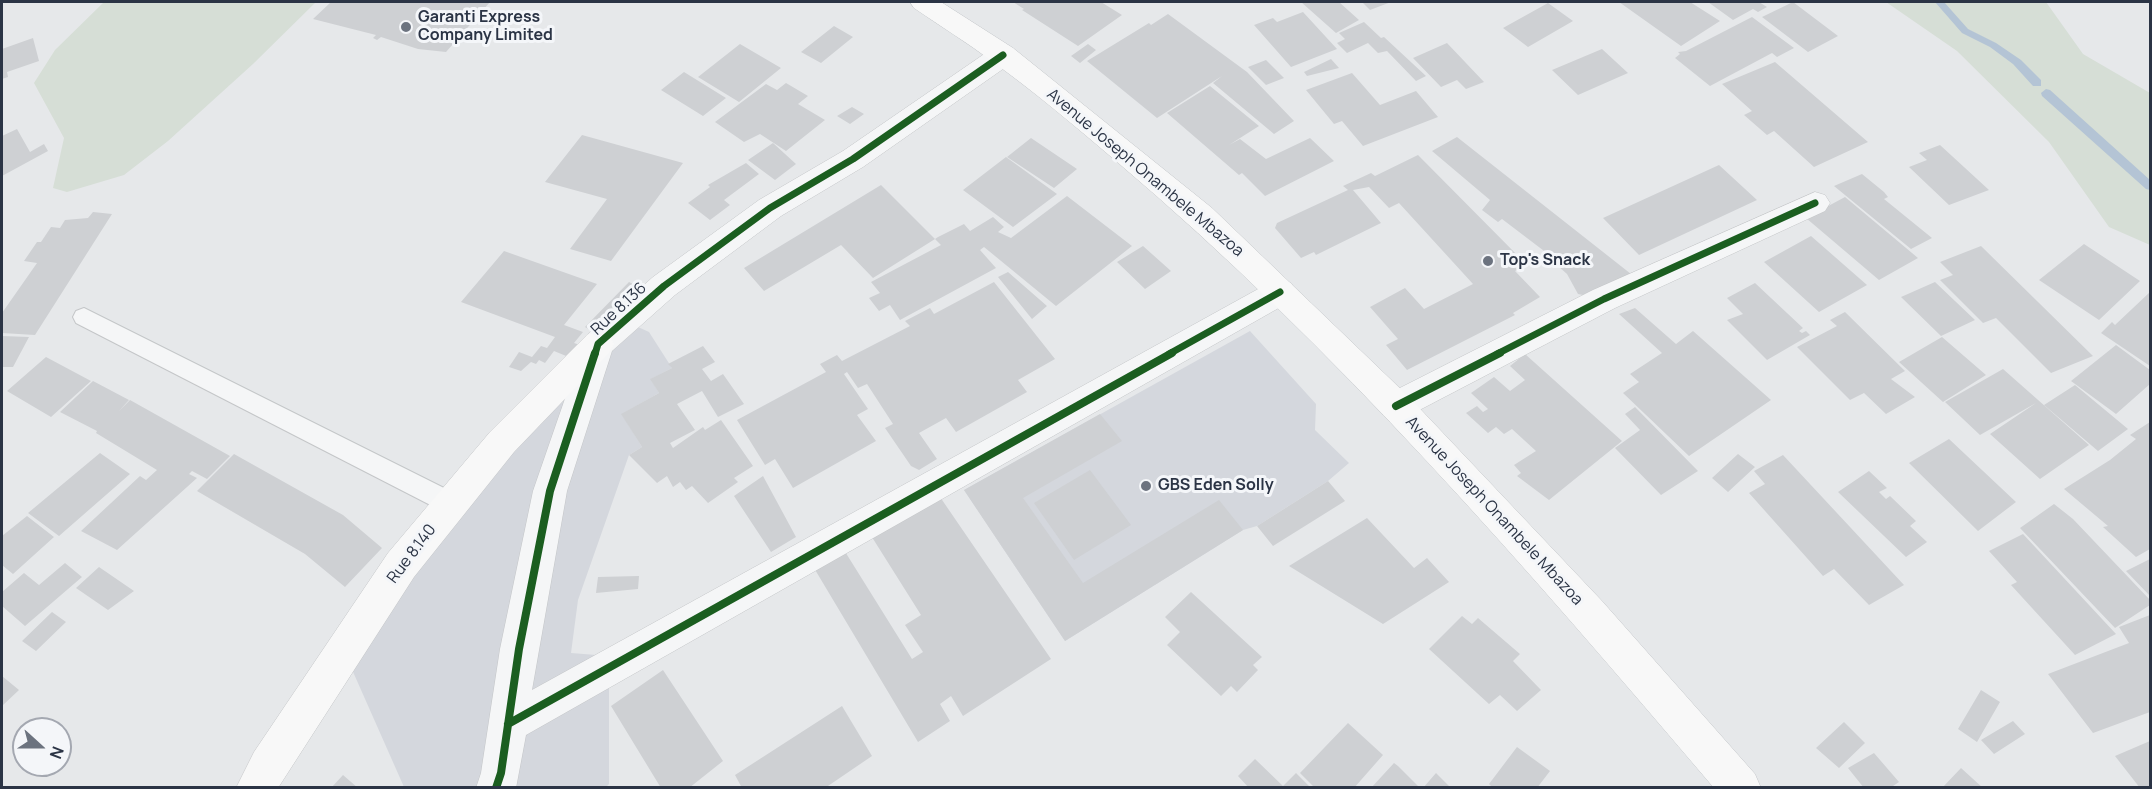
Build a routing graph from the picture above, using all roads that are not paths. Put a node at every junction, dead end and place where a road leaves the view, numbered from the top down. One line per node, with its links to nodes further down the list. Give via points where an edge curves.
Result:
1 (923, 2): 2 (main road, Avenue Joseph Onambele Mbazoa)
2 (1003, 55): 4 (main road, Avenue Joseph Onambele Mbazoa, via 1201,216); 6 (street, Rue 8.136, via 853,159 770,208 663,286)
3 (1815, 203): 7 (street, via 1604,299)
4 (1280, 292): 7 (main road, Avenue Joseph Onambele Mbazoa); 9 (street)
5 (84, 317): 8 (lane)
6 (598, 344): 8 (main road, Rue 8.140, via 502,442); 9 (street, Rue 8.136, via 550,491)
7 (1396, 406): 12 (main road, Avenue Joseph Onambele Mbazoa, via 1589,613)
8 (452, 504): 10 (main road, Rue 8.140, via 401,565)
9 (508, 724): 11 (street, Rue 8.136)
10 (256, 788)
11 (496, 788)
12 (1741, 788)

